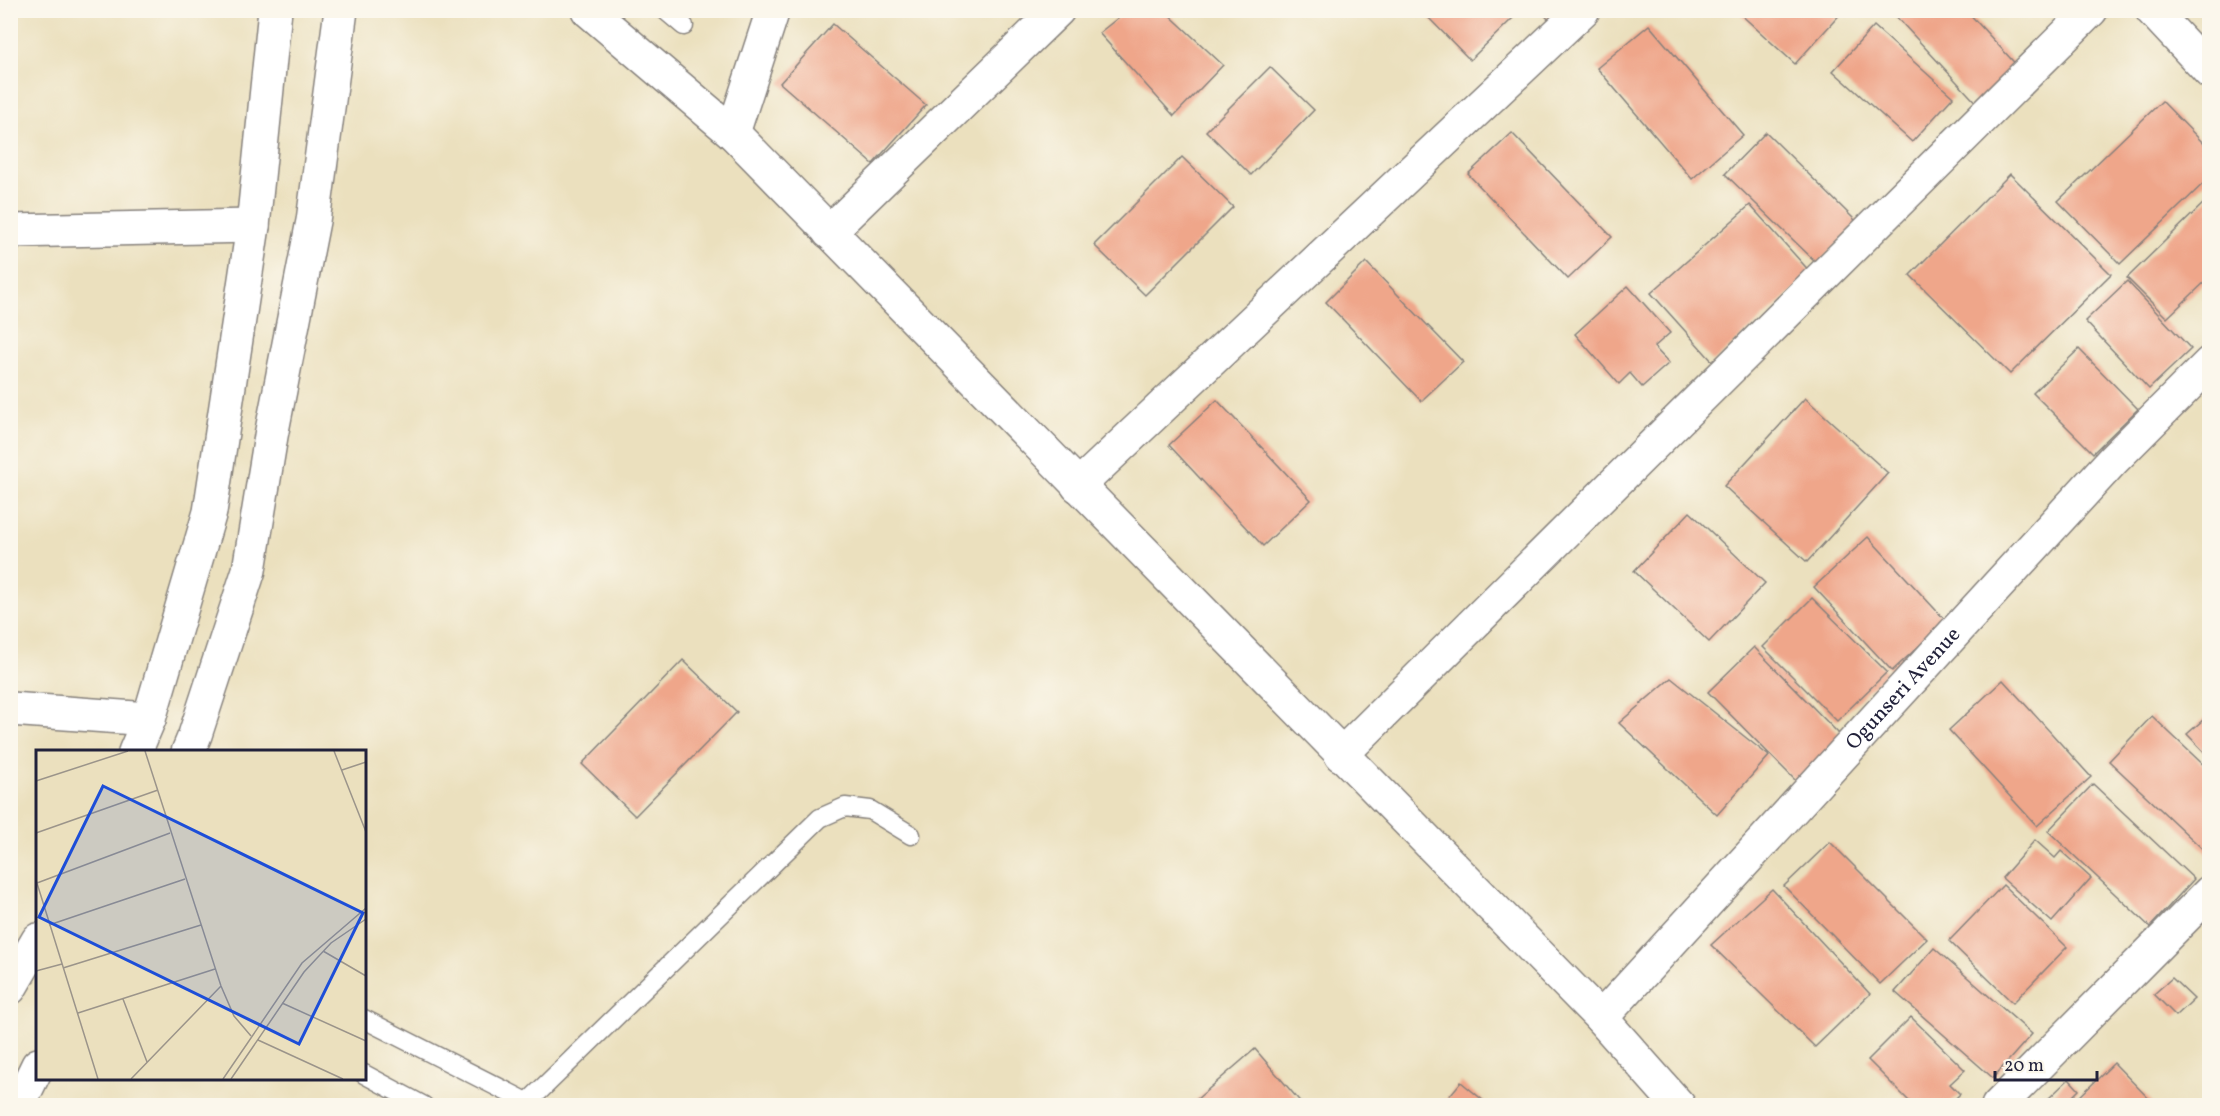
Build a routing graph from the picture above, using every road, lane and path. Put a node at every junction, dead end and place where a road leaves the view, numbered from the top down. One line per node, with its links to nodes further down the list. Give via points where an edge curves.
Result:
1 (275, 10): 13 (street)
2 (341, 10): 21 (street, via 313,221 249,570)
3 (588, 10): 12 (street)
4 (665, 10): 10 (lane)
5 (773, 10): 12 (street)
6 (1058, 10): 15 (street)
7 (1583, 10): 17 (street)
8 (2091, 10): 22 (street)
9 (2152, 10): 11 (street)
10 (684, 26)
11 (2210, 72)
12 (733, 133): 15 (street)
13 (253, 226): 14 (street); 19 (street, via 210,512)
14 (10, 231)
15 (830, 232): 17 (street)
16 (2210, 363): 27 (street, Ogunseri Avenue, via 2113,460)
17 (1078, 486): 22 (street)
18 (10, 709): 19 (street)
19 (149, 719): 20 (street)
20 (136, 750)
21 (189, 750)
22 (1341, 755): 27 (street)
23 (911, 835): 31 (lane, via 870,810 845,807 820,818)
24 (2210, 892): 35 (street)
25 (36, 942): 26 (street)
26 (10, 988)
27 (1601, 1018): 34 (street)
28 (366, 1020): 31 (lane)
29 (36, 1069): 32 (street)
30 (366, 1075): 33 (lane)
31 (529, 1104)
32 (18, 1106)
33 (424, 1106)
34 (1679, 1106)
35 (1998, 1106)

